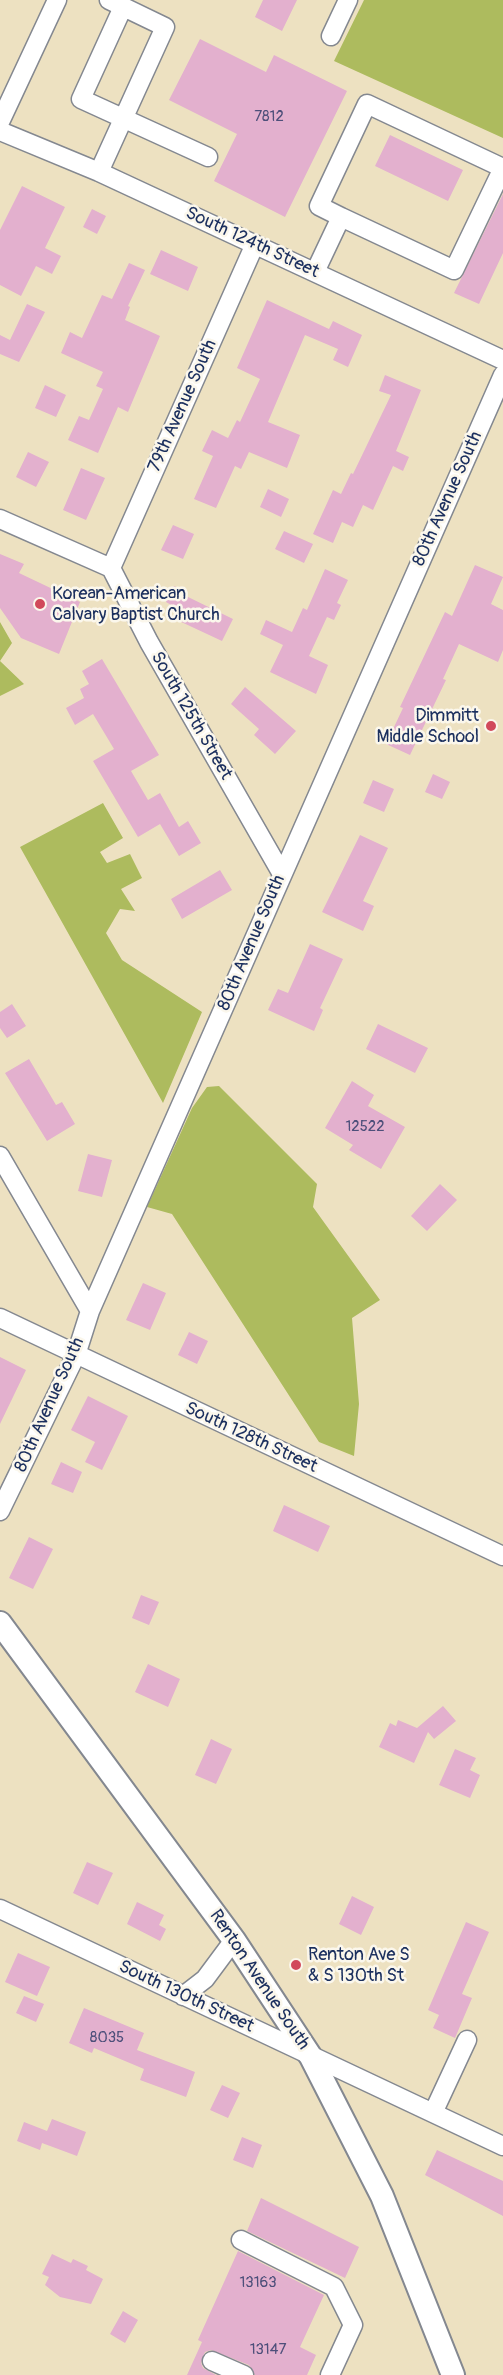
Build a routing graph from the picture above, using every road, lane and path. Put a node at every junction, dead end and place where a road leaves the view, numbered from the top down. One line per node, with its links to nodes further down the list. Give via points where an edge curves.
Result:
1 (57, 0): 6 (street)
2 (348, 0): 4 (street)
3 (116, 4): 5 (street, via 81,99); 5 (street, via 165,27)
4 (331, 36)
5 (124, 119): 8 (street); 9 (street)
6 (0, 122)
7 (0, 131): 9 (street, South 124th Street)
8 (208, 157)
9 (99, 172): 11 (street, South 124th Street)
10 (341, 217): 10 (street, via 319,206 367,104 502,168 454,270); 12 (street)
11 (255, 244): 12 (street, South 124th Street); 16 (street, 79th Avenue South)
12 (315, 273): 13 (street, South 124th Street)
13 (503, 360)
14 (503, 375): 17 (street, 80th Avenue South)
15 (0, 519): 16 (street)
16 (111, 568): 17 (street, South 125th Street)
17 (282, 874): 19 (street, 80th Avenue South)
18 (0, 1156): 19 (street)
19 (90, 1311): 21 (street, 80th Avenue South)
20 (0, 1318): 21 (street, South 128th Street)
21 (76, 1355): 22 (street, 80th Avenue South); 23 (street, South 128th Street)
22 (0, 1511)
23 (503, 1556)
24 (0, 1623): 26 (main road, Renton Avenue South)
25 (0, 1909): 27 (street, South 130th Street)
26 (234, 1940): 27 (street, via 205,1978); 29 (main road, Renton Avenue South)
27 (183, 1996): 29 (street, South 130th Street)
28 (467, 2040): 30 (street)
29 (311, 2057): 30 (street, South 130th Street); 36 (main road, Renton Avenue South, via 382,2196)
30 (433, 2113): 31 (street, South 130th Street)
31 (503, 2146)
32 (241, 2240): 35 (street, via 334,2287 353,2325)
33 (212, 2361): 34 (street)
34 (244, 2375)
35 (330, 2375)
36 (453, 2375)

